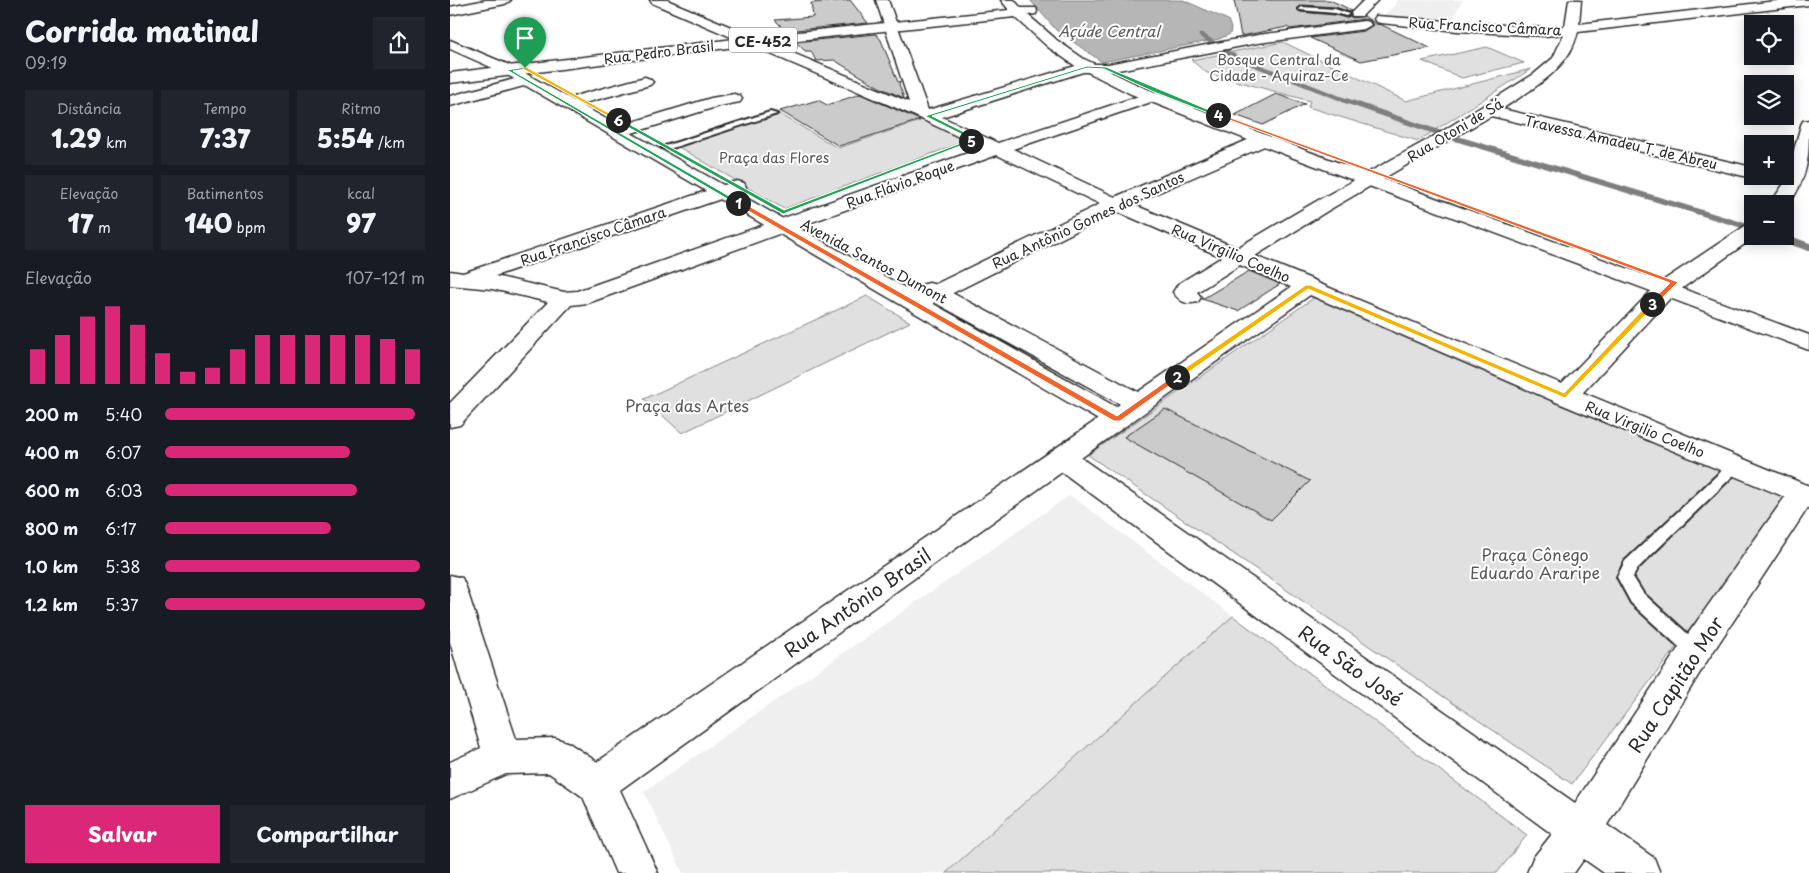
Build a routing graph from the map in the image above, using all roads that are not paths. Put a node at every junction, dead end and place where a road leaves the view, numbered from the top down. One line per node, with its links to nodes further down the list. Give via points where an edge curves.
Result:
1 (505, 0): 9 (street)
2 (656, 0): 15 (street, Rua Virgilio Coelho)
3 (882, 0): 11 (street)
4 (1372, 0): 10 (street)
5 (1575, 0): 12 (street, Rua Otoni de Sá)
6 (1809, 1): 12 (street, Rua Francisco Câmara)
7 (1019, 6): 11 (street, Rua Pedro Brasil / CE-452); 17 (street, via 1035,32)
8 (1302, 9): 10 (lane)
9 (450, 11)
10 (1366, 17): 12 (street, Rua Francisco Câmara, via 1465,33 1548,38); 14 (street, Rua Francisco Câmara); 14 (street, Rua Francisco Câmara)
11 (890, 27): 15 (street, Rua Pedro Brasil / CE-452); 27 (street)
12 (1571, 31): 25 (street, Rua Otoni de Sá, via 1558,61)
13 (450, 36): 18 (street, Avenida Santos Dumont)
14 (1258, 40): 17 (street, Rua Francisco Câmara)
15 (751, 41): 18 (street, Rua Pedro Brasil / CE-452); 27 (street, Rua Virgilio Coelho)
16 (450, 44): 18 (street, Avenida Santos Dumont)
17 (1096, 67): 21 (street); 27 (street); 35 (street)
18 (520, 73): 19 (street, Rua Pedro Brasil / CE-452); 23 (street, Avenida Santos Dumont); 24 (street); 36 (street, Avenida Santos Dumont)
19 (450, 78)
20 (645, 82): 23 (street)
21 (1151, 97): 31 (street); 33 (street, Rua Flávio Roque)
22 (734, 98): 28 (street)
23 (581, 99): 28 (street, Avenida Santos Dumont)
24 (450, 101)
25 (1490, 110): 34 (street, Travessa Amadeu T. de Abreu); 35 (street, Rua Otoni de Sá)
26 (772, 114): 32 (lane)
27 (924, 115): 30 (street, Rua Virgilio Coelho)
28 (632, 128): 32 (street, Avenida Santos Dumont)
29 (1808, 132): 37 (street)
30 (975, 139): 33 (street, Rua Virgilio Coelho); 39 (street, Rua Flávio Roque)
31 (1263, 140): 35 (street); 38 (street, Rua Antônio Gomes dos Santos)
32 (666, 147): 36 (street, Avenida Santos Dumont)
33 (997, 149): 38 (street, Rua Virgilio Coelho); 39 (street, Rua Flávio Roque)
34 (1744, 170)
35 (1375, 177): 41 (street, Rua Otoni de Sá); 44 (street)
36 (729, 190): 39 (street, Avenida Santos Dumont); 42 (street, Rua Francisco Câmara)
37 (1782, 195)
38 (1115, 204): 41 (street, Rua Virgilio Coelho); 46 (street, Rua Antônio Gomes dos Santos)
39 (782, 219): 46 (street, Avenida Santos Dumont); 47 (street, Rua Flávio Roque, via 595,294)
40 (1744, 235): 44 (street)
41 (1240, 256): 43 (street, Rua Virgilio Coelho); 45 (street, Rua Otoni de Sá, via 1186,288 1184,292)
42 (456, 280): 47 (street, via 492,282)
43 (1308, 286): 50 (street, Rua Virgilio Coelho); 51 (street)
44 (1670, 286): 48 (street); 49 (street); 50 (street)
45 (1190, 297)
46 (925, 298): 51 (street, Avenida Santos Dumont)
47 (564, 299): 52 (street)
48 (1809, 332)
49 (1809, 343)
50 (1565, 396): 54 (street, Rua Virgilio Coelho)
51 (1128, 411): 53 (street, Rua Antônio Brasil)
52 (450, 419)
53 (1062, 458): 60 (street, Rua Antônio Brasil); 61 (street, Rua São José)
54 (1735, 466): 55 (street, Rua Virgilio Coelho); 57 (lane, via 1631,565 1625,577 1637,598)
55 (1806, 496): 57 (street, Rua Capitão Mor)
56 (450, 587): 58 (street)
57 (1696, 651): 61 (street, Rua Capitão Mor)
58 (503, 757): 59 (street); 60 (street, via 555,755)
59 (450, 781)
60 (597, 784): 62 (street)
61 (1581, 830): 63 (street, Rua Capitão Mor); 64 (street, Rua São José)
62 (637, 873)
63 (1548, 873)
64 (1639, 873)

